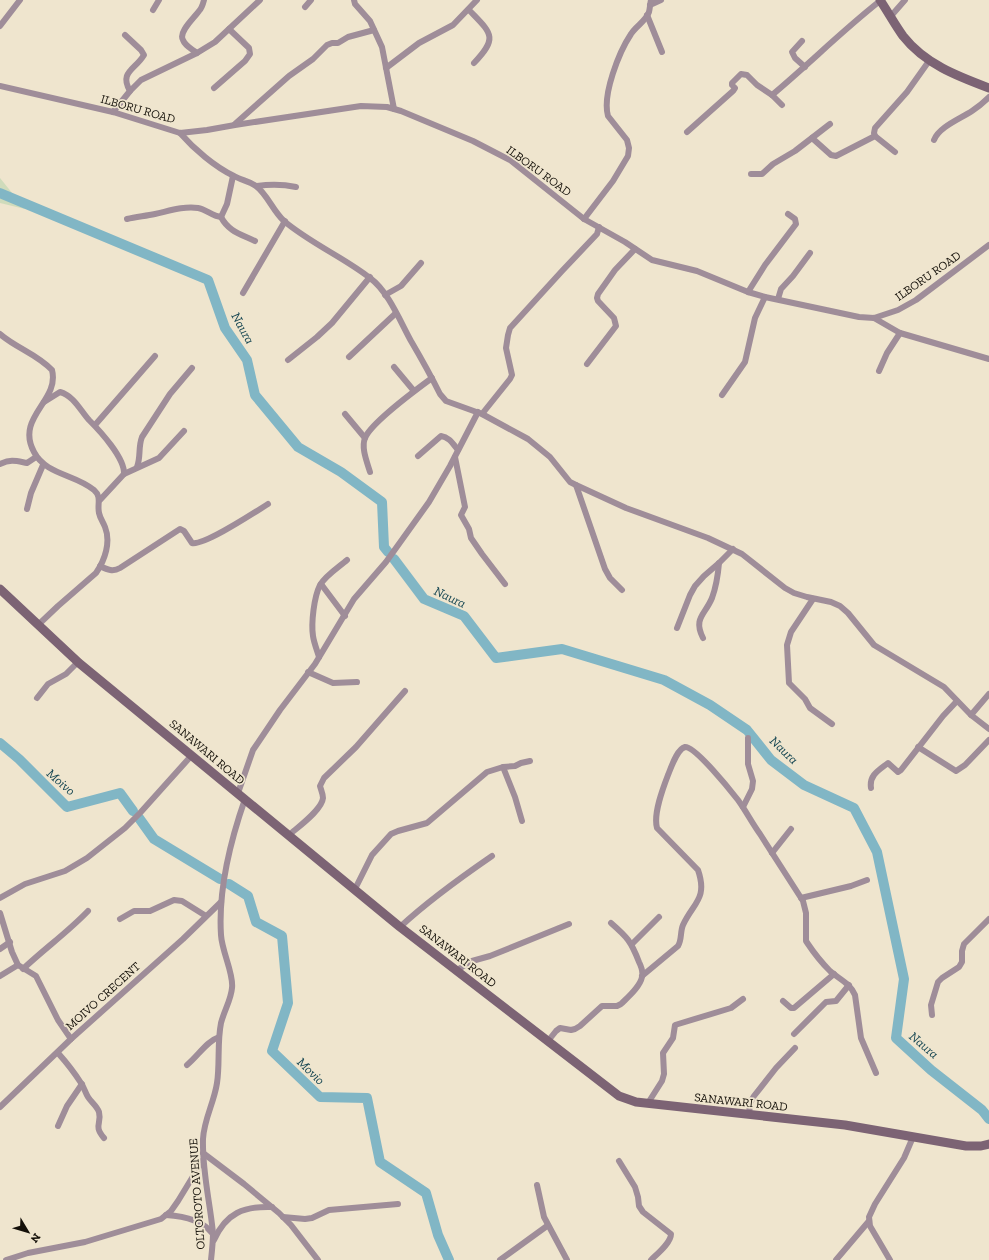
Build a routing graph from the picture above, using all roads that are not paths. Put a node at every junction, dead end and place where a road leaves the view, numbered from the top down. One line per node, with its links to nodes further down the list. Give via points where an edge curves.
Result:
1 (20, 0): 17 (street)
2 (159, 0): 13 (street)
3 (204, 0): 23 (street, via 182,36 185,43)
4 (260, 0): 18 (street)
5 (311, 0): 12 (street)
6 (353, 0): 19 (street)
7 (477, 0): 14 (street)
8 (661, 0): 11 (street)
9 (880, 0): 16 (street); 26 (street)
10 (905, 0): 16 (street)
11 (650, 2): 15 (street)
12 (305, 7)
13 (153, 10)
14 (469, 10): 25 (street, via 487,28 489,35 486,48); 27 (street, via 453,26 419,44)
15 (648, 15): 22 (street); 51 (street, via 632,33 622,50 608,96 608,116 627,140 628,156 613,181)
16 (891, 16): 24 (street, via 912,46)
17 (0, 26)
18 (229, 29): 23 (street); 30 (street, via 249,48 250,54 245,62)
19 (374, 30): 27 (street, via 382,47); 38 (street, via 327,45)
20 (125, 35): 31 (street, via 144,55 127,76 125,82)
21 (802, 41): 26 (street, via 792,52 794,58)
22 (662, 52)
23 (197, 53): 31 (street, via 150,74)
24 (929, 61): 29 (street, via 953,74); 41 (street, via 907,92 879,122 875,128)
25 (474, 63)
26 (805, 67): 32 (street)
27 (386, 68): 35 (street)
28 (0, 86): 36 (street, ILBORU ROAD)
29 (989, 86)
30 (214, 88)
31 (130, 91): 36 (street)
32 (772, 94): 34 (street); 39 (street, via 757,85 747,74 741,74 732,83 735,88 733,91)
33 (989, 97): 43 (street, via 938,133)
34 (782, 105)
35 (394, 109): 38 (street, ILBORU ROAD, via 361,106); 51 (street, ILBORU ROAD, via 474,141 510,160)
36 (113, 112): 40 (street, ILBORU ROAD)
37 (830, 124): 42 (street)
38 (235, 125): 40 (street, ILBORU ROAD)
39 (687, 132)
40 (180, 133): 46 (street, via 200,153)
41 (875, 136): 42 (street, via 836,156 831,155); 44 (street)
42 (812, 138): 45 (street, via 762,174)
43 (934, 140)
44 (895, 152)
45 (751, 174)
46 (233, 176): 47 (street); 50 (street, via 227,204)
47 (257, 186): 48 (street); 53 (street)
48 (296, 186)
49 (788, 214): 61 (street, via 795,219 796,224)
50 (221, 217): 52 (street, via 199,208 181,208); 55 (street, via 227,227)
51 (584, 218): 54 (street, ILBORU ROAD)
52 (127, 219)
53 (285, 221): 60 (street); 62 (street)
54 (598, 227): 57 (street, ILBORU ROAD); 84 (street, OLTOROTO AVENUE, via 597,234 510,328 506,348 512,375)
55 (255, 241)
56 (989, 246): 67 (street, ILBORU ROAD, via 916,300 898,310)
57 (635, 249): 61 (street, ILBORU ROAD, via 652,260 697,271); 76 (street, via 615,270 598,294 598,301 616,323)
58 (810, 252): 65 (street, via 781,289)
59 (421, 263): 63 (street, via 401,286)
60 (370, 277): 63 (street); 75 (street, via 332,322)
61 (748, 292): 64 (street, ILBORU ROAD)
62 (243, 293)
63 (385, 295): 66 (street)
64 (765, 297): 65 (street, ILBORU ROAD); 82 (street, via 756,318 745,362)
65 (778, 299): 67 (street, ILBORU ROAD)
66 (396, 313): 73 (street); 80 (street)
67 (874, 318): 68 (street)
68 (900, 333): 74 (street); 79 (street)
69 (0, 334): 70 (street)
70 (6, 339): 71 (street); 83 (street, via 52,370 53,383)
71 (0, 345)
72 (155, 356): 86 (street)
73 (349, 357)
74 (989, 359)
75 (288, 360)
76 (587, 364)
77 (394, 367): 81 (street)
78 (192, 368): 95 (street, via 170,394 142,437)
79 (879, 371)
80 (432, 378): 81 (street); 84 (street, via 446,401)
81 (414, 391): 88 (street, via 376,424)
82 (722, 395)
83 (44, 402): 86 (street, via 58,393 63,393 72,399); 91 (street, via 28,432)
84 (480, 413): 89 (street, OLTOROTO AVENUE); 98 (street, via 528,439)
85 (345, 414): 88 (street)
86 (95, 425): 97 (street, via 124,468)
87 (184, 431): 95 (street, via 159,458)
88 (365, 438): 96 (street, via 364,449)
89 (458, 450): 90 (street, via 449,439 441,436); 92 (street, OLTOROTO AVENUE)
90 (418, 456)
91 (36, 457): 93 (street, via 27,463 8,460); 94 (street)
92 (455, 457): 107 (street, via 465,507 461,515 471,538); 111 (street, OLTOROTO AVENUE, via 429,502 386,562 354,599)
93 (0, 464)
94 (43, 465): 99 (street, via 86,485 97,493); 101 (street)
95 (138, 467): 97 (street)
96 (370, 472)
97 (124, 474): 99 (street)
98 (576, 486): 102 (street); 109 (street, via 605,569)
99 (100, 500): 105 (street, via 99,514 107,536 107,546)
100 (268, 504): 105 (street, via 210,539 192,543 180,529 120,568 108,570)
101 (27, 509)
102 (733, 549): 104 (street); 110 (street, via 785,588)
103 (348, 560): 106 (street)
104 (719, 563): 113 (street, via 695,586); 114 (street, via 711,600 698,626)
105 (100, 566): 112 (street, via 96,573)
106 (321, 584): 111 (street); 115 (street, via 317,592 312,628)
107 (505, 584)
108 (0, 589): 112 (street, SANAWARI ROAD)
109 (622, 590)
110 (813, 598): 122 (street, via 831,602 844,609 874,645 938,684); 124 (street, via 791,632 786,645 790,683 810,708)
111 (345, 616): 115 (street, OLTOROTO AVENUE)
112 (38, 625): 116 (street, SANAWARI ROAD)
113 (677, 628)
114 (702, 638)
115 (319, 657): 117 (street, OLTOROTO AVENUE)
116 (78, 662): 121 (street, via 66,674 48,684); 129 (street, SANAWARI ROAD)
117 (308, 672): 118 (street, via 333,683); 133 (street, OLTOROTO AVENUE, via 253,750)
118 (356, 682)
119 (405, 691): 137 (street, via 356,747 324,778 320,786 323,798 318,810)
120 (989, 694): 123 (street)
121 (37, 698)
122 (957, 701): 123 (street); 128 (street)
123 (971, 715): 125 (street)
124 (832, 724)
125 (989, 729)
126 (748, 738): 134 (street, via 748,764 754,781)
127 (989, 740): 128 (street, via 956,771)
128 (918, 747): 132 (street, via 900,772 889,763 886,764 871,778)
129 (192, 755): 133 (street, SANAWARI ROAD); 142 (street, via 130,823 87,858 65,871 25,884)
130 (530, 761): 131 (street)
131 (503, 767): 135 (street); 141 (street, via 482,775 427,823 391,834 372,855)
132 (871, 788)
133 (242, 796): 137 (street, SANAWARI ROAD); 144 (street, OLTOROTO AVENUE, via 229,850)
134 (743, 807): 138 (street); 161 (street, via 694,750 687,747 680,750 665,784 657,811 656,827 698,870 701,896 683,925 679,944)
135 (522, 821)
136 (791, 829): 138 (street)
137 (289, 835): 141 (street, SANAWARI ROAD)
138 (772, 853): 143 (street)
139 (492, 856): 153 (street, via 447,887)
140 (867, 880): 143 (street)
141 (355, 889): 153 (street, SANAWARI ROAD)
142 (0, 897)
143 (801, 898): 159 (street, via 805,908 806,941)
144 (221, 902): 147 (street, MOIVO CRECENT); 167 (street, OLTOROTO AVENUE, via 222,943 233,987)
145 (88, 911): 157 (street, via 74,926)
146 (0, 913): 154 (street)
147 (206, 916): 149 (street, via 174,900 150,911 134,911); 168 (street, MOIVO CRECENT)
148 (659, 917): 155 (street)
149 (120, 919)
150 (989, 919): 165 (street, via 964,944 959,967 938,982 930,1005)
151 (610, 923): 155 (street)
152 (569, 924): 158 (street, via 472,961)
153 (400, 927): 158 (street, SANAWARI ROAD)
154 (10, 942): 156 (street); 157 (street, via 12,952)
155 (632, 944): 161 (street)
156 (0, 948)
157 (21, 967): 160 (street); 168 (street, via 36,976 58,1020)
158 (457, 970): 169 (street, SANAWARI ROAD)
159 (834, 974): 162 (street); 164 (street, via 794,1008)
160 (0, 976)
161 (642, 976): 169 (street, via 621,1004 602,1006 580,1026 571,1030 560,1028)
162 (849, 985): 166 (street, via 836,1001 826,1002); 173 (street, via 855,995 860,1038)
163 (743, 999): 175 (street, via 731,1008 675,1025 673,1038 664,1053 662,1081)
164 (783, 1001)
165 (932, 1015)
166 (794, 1034)
167 (219, 1036): 172 (street); 182 (street, OLTOROTO AVENUE, via 217,1082 204,1125)
168 (72, 1039): 171 (street, MOIVO CRECENT)
169 (548, 1041): 175 (street, SANAWARI ROAD, via 619,1096)
170 (795, 1048): 177 (street, via 754,1096 750,1103)
171 (58, 1053): 174 (street); 176 (street, MOIVO CRECENT)
172 (187, 1065)
173 (876, 1073)
174 (82, 1084): 178 (street, via 67,1106); 180 (street, via 88,1098 99,1112 98,1129)
175 (648, 1103): 177 (street, SANAWARI ROAD)
176 (0, 1108)
177 (749, 1115): 179 (street, SANAWARI ROAD, via 845,1125)
178 (58, 1126)
179 (913, 1137): 181 (street, SANAWARI ROAD, via 975,1147); 190 (street, via 904,1158 871,1211)
180 (104, 1138)
181 (989, 1144)
182 (203, 1153): 183 (street, OLTOROTO AVENUE); 187 (street)
183 (203, 1160): 188 (street, via 178,1201); 192 (street, OLTOROTO AVENUE)
184 (619, 1161): 199 (street, via 635,1187 643,1212 671,1234 666,1244)
185 (537, 1185): 191 (street)
186 (398, 1204): 189 (street, via 329,1210 305,1219)
187 (272, 1207): 189 (street); 193 (street, via 240,1211 220,1228)
188 (166, 1215): 192 (street, via 203,1224); 194 (street, via 85,1242 28,1252)
189 (283, 1217): 196 (street)
190 (869, 1221): 200 (street); 201 (street)
191 (547, 1226): 197 (street); 198 (street)
192 (213, 1234): 193 (street, OLTOROTO AVENUE)
193 (212, 1243): 195 (street, OLTOROTO AVENUE)
194 (6, 1260)
195 (211, 1260)
196 (318, 1260)
197 (500, 1260)
198 (566, 1260)
199 (651, 1260)
200 (836, 1260)
201 (890, 1260)

